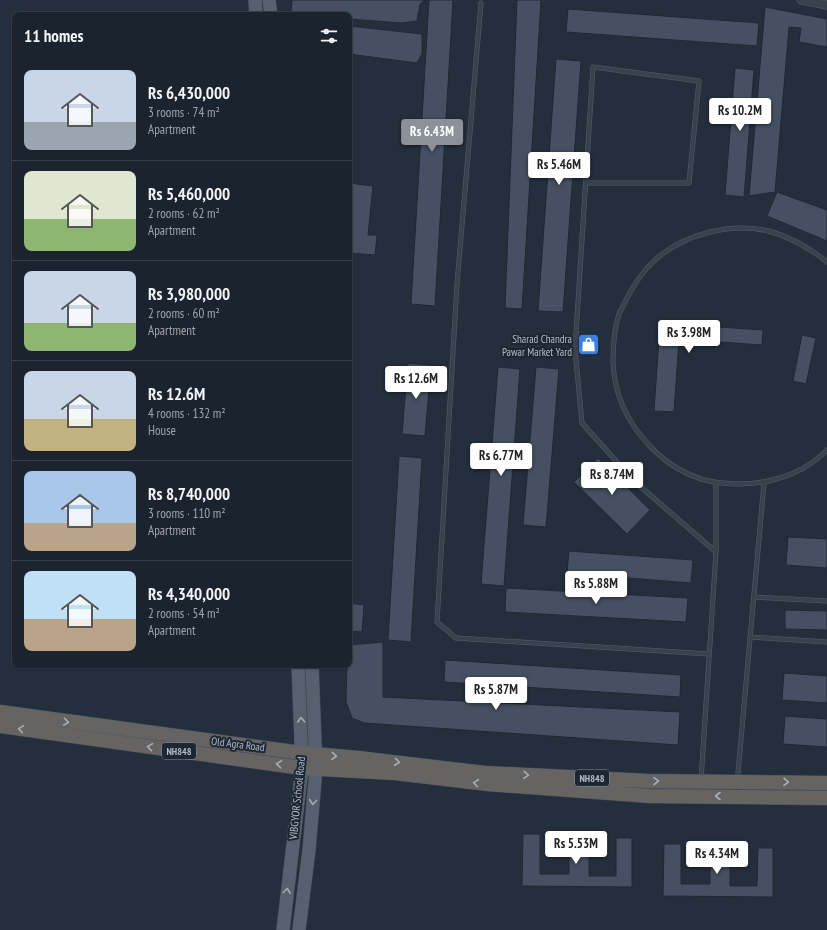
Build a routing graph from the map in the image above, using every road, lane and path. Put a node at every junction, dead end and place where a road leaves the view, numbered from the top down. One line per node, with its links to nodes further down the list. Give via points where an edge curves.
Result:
1 (255, 0): 6 (main road)
2 (270, 0): 7 (main road)
3 (801, 0): 5 (street)
4 (481, 2): 18 (lane, via 457,284 437,622 456,638)
5 (827, 5)
6 (256, 12)
7 (271, 12)
8 (586, 183): 8 (lane, via 593,67 699,81 689,183); 13 (lane, via 575,349 582,423 634,481)
9 (827, 262): 11 (lane, via 801,243 771,232 740,228 709,231 680,243 654,261 634,285 619,313 613,344 614,376 622,406 638,434 659,456 686,473)
10 (827, 450): 12 (lane, via 794,473)
11 (716, 483): 12 (lane); 13 (lane)
12 (764, 483): 14 (lane)
13 (716, 552): 18 (lane)
14 (754, 597): 15 (lane); 16 (lane)
15 (827, 601)
16 (750, 637): 17 (lane); 28 (lane)
17 (827, 642)
18 (709, 654): 27 (lane)
19 (298, 668): 23 (main road, VIBGYOR School Road, one-way to 19)
20 (312, 668): 24 (main road, VIBGYOR School Road)
21 (0, 712): 23 (highway, Old Agra Road / NH848, one-way to 23)
22 (0, 726): 25 (highway, NH848, one-way to 22)
23 (302, 753): 24 (highway, Old Agra Road / NH848); 25 (main road, VIBGYOR School Road)
24 (316, 754): 26 (main road, VIBGYOR School Road); 27 (highway, Old Agra Road / NH848, one-way to 27, via 485,773)
25 (302, 768): 26 (highway, NH848); 33 (main road, VIBGYOR School Road, one-way to 25)
26 (316, 768): 30 (highway, NH848, one-way to 26, via 650,796); 34 (main road, VIBGYOR School Road, one-way to 34)
27 (701, 781): 28 (highway, NH848); 30 (lane)
28 (737, 782): 29 (highway, NH848, one-way to 29); 31 (lane)
29 (827, 783)
30 (700, 796): 31 (highway, NH848, one-way to 30)
31 (736, 796): 32 (highway, NH848)
32 (827, 798)
33 (283, 930)
34 (299, 930)

